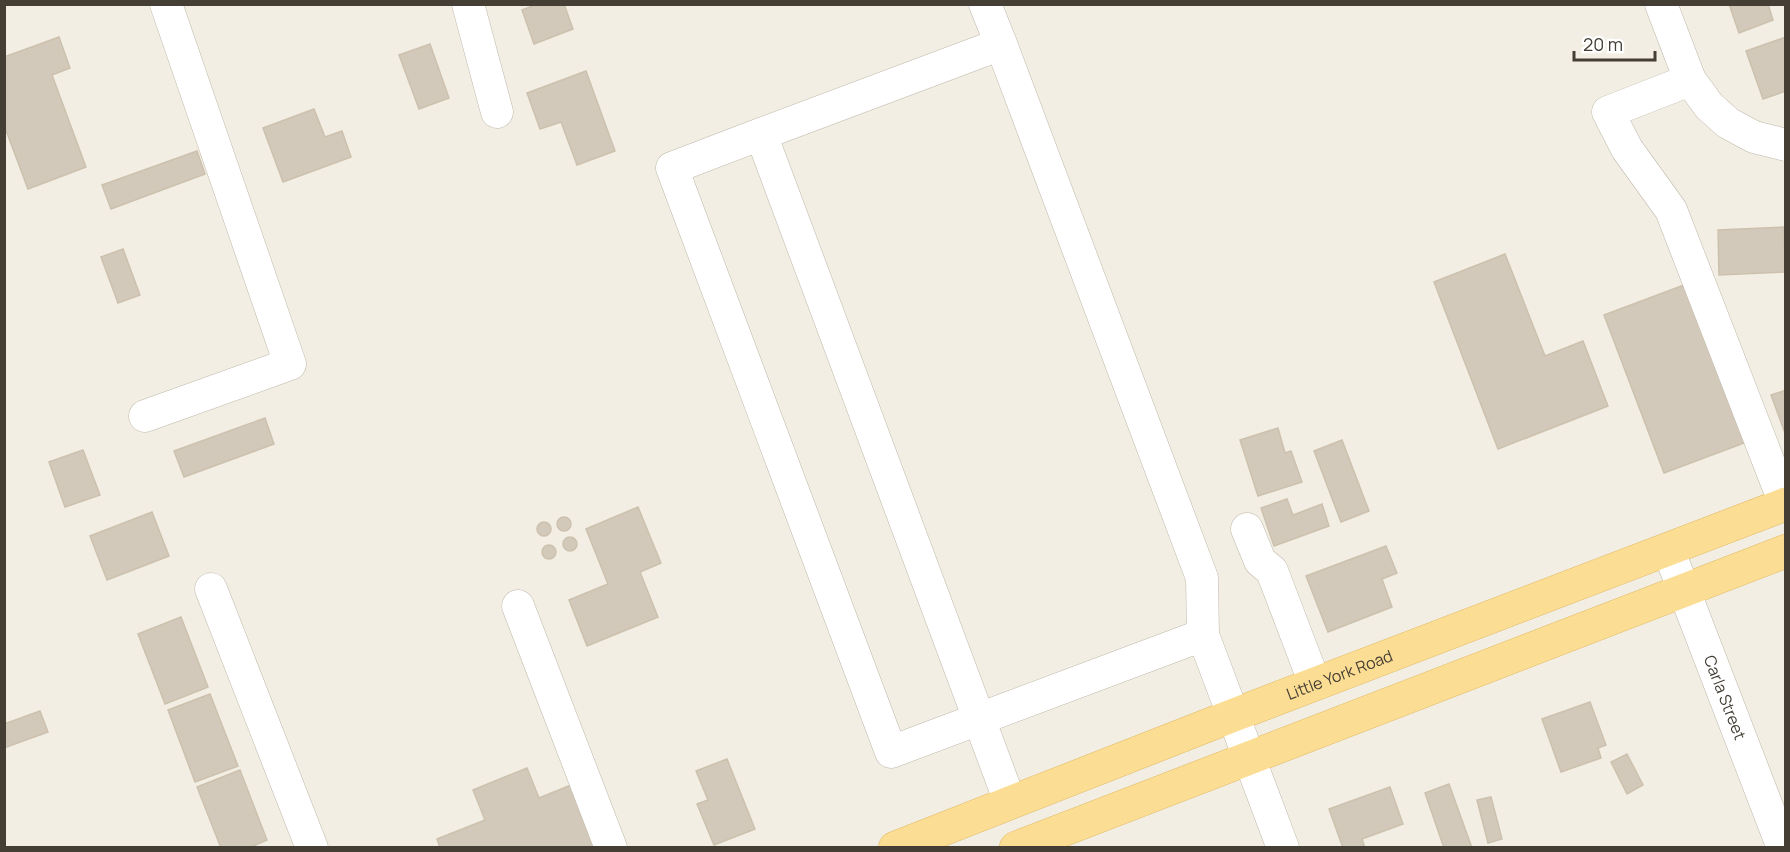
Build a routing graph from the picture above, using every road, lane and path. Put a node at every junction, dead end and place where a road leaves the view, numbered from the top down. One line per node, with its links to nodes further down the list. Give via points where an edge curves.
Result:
1 (166, 4): 10 (street, via 290,364)
2 (468, 4): 7 (street)
3 (985, 4): 5 (street)
4 (1661, 4): 6 (street)
5 (1000, 44): 8 (street); 18 (street, via 1202,578)
6 (1690, 80): 9 (street, via 1728,123 1754,137); 11 (street, via 1608,112 1627,149 1671,210)
7 (497, 112)
8 (761, 134): 21 (street); 21 (street, via 672,168 891,752)
9 (1785, 145)
10 (145, 416)
11 (1785, 504): 13 (main road, Little York Road)
12 (1247, 530): 19 (street, via 1260,561 1272,571)
13 (1668, 549): 16 (street, Carla Street); 19 (main road, Little York Road)
14 (1785, 551): 16 (main road)
15 (211, 589): 24 (street)
16 (1684, 590): 22 (main road); 29 (street, Carla Street)
17 (518, 606): 25 (street)
18 (1203, 635): 20 (street); 21 (street)
19 (1315, 684): 20 (main road, Little York Road)
20 (1234, 715): 22 (street); 23 (main road, Little York Road)
21 (980, 720): 23 (street)
22 (1248, 758): 27 (main road); 28 (street)
23 (1010, 802): 26 (main road, Little York Road)
24 (312, 848)
25 (611, 848)
26 (895, 848)
27 (1016, 848)
28 (1283, 848)
29 (1783, 848)

